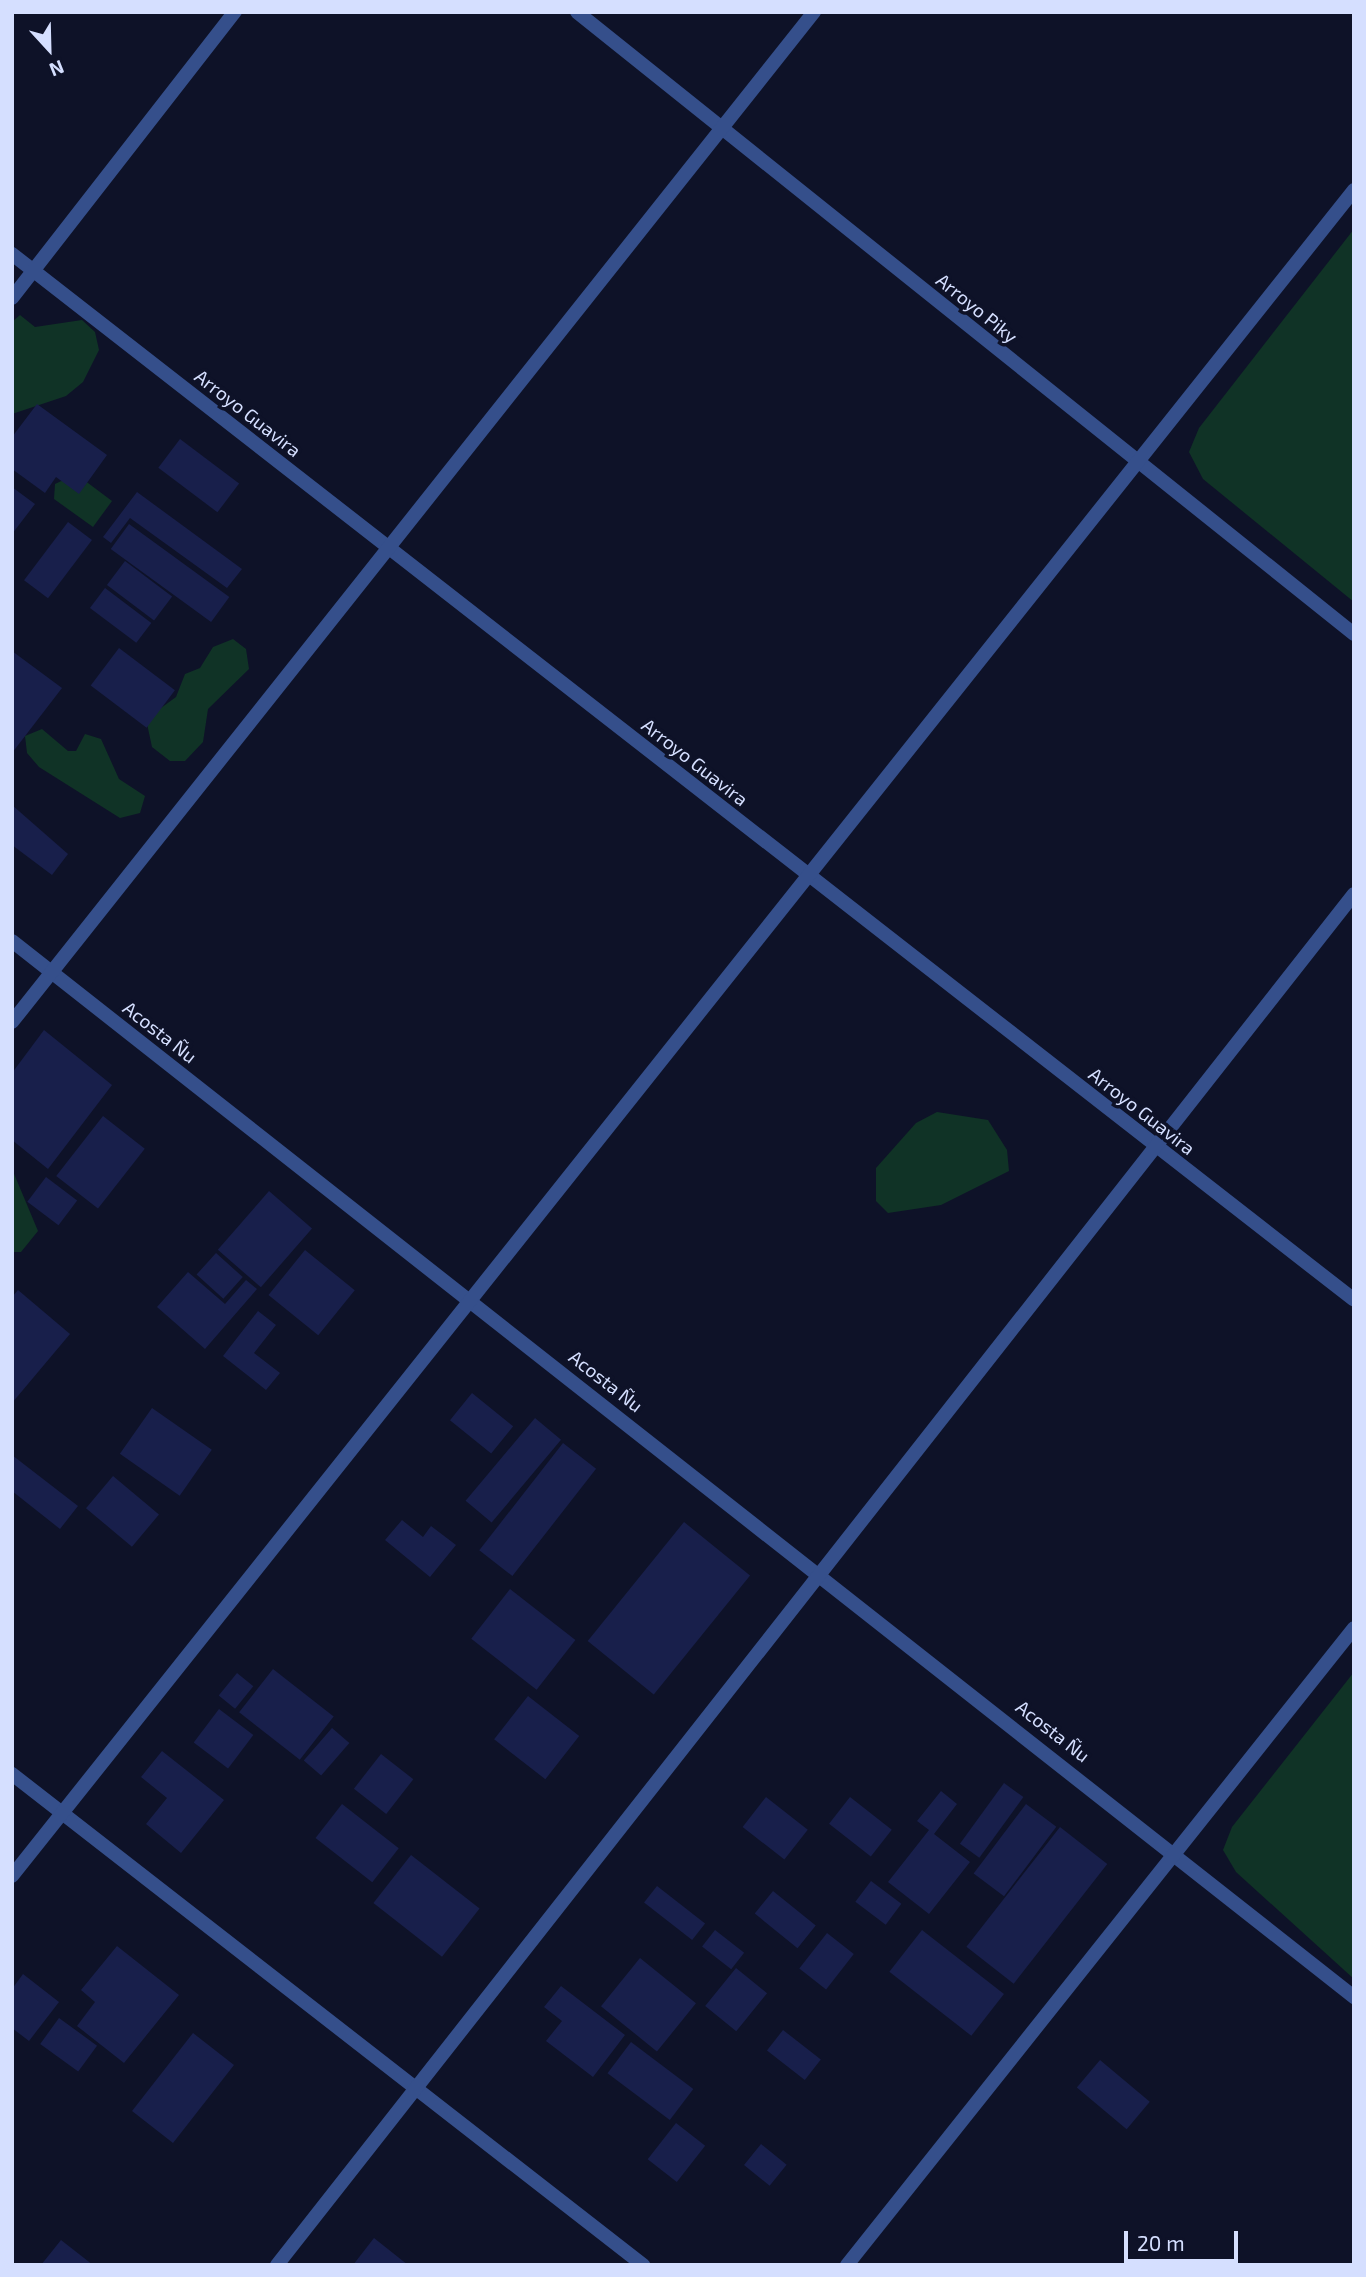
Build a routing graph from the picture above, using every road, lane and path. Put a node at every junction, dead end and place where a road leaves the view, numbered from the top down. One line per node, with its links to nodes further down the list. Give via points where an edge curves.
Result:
1 (235, 12): 7 (street)
2 (577, 12): 4 (street, Arroyo Piky)
3 (814, 12): 4 (street)
4 (722, 128): 9 (street, Arroyo Piky); 10 (street)
5 (1354, 190): 9 (street)
6 (12, 254): 7 (street, Arroyo Guavira)
7 (33, 271): 8 (street); 10 (street, Arroyo Guavira)
8 (12, 298)
9 (1138, 461): 11 (street, Arroyo Piky); 12 (street)
10 (389, 548): 12 (street, Arroyo Guavira); 15 (street)
11 (1354, 634)
12 (808, 875): 17 (street, Arroyo Guavira); 18 (street)
13 (1354, 894): 17 (street)
14 (12, 941): 15 (street, Acosta Ñu)
15 (52, 972): 16 (street); 18 (street, Acosta Ñu)
16 (12, 1023)
17 (1155, 1146): 19 (street, Arroyo Guavira); 20 (street)
18 (471, 1299): 20 (street, Acosta Ñu); 23 (street)
19 (1354, 1300)
20 (819, 1572): 24 (street, Acosta Ñu); 27 (street)
21 (1354, 1628): 24 (street)
22 (12, 1774): 23 (street)
23 (62, 1813): 25 (street); 27 (street)
24 (1177, 1852): 26 (street, Acosta Ñu); 30 (street)
25 (12, 1876)
26 (1354, 1997)
27 (419, 2090): 28 (street); 29 (street)
28 (277, 2265)
29 (643, 2265)
30 (847, 2265)

